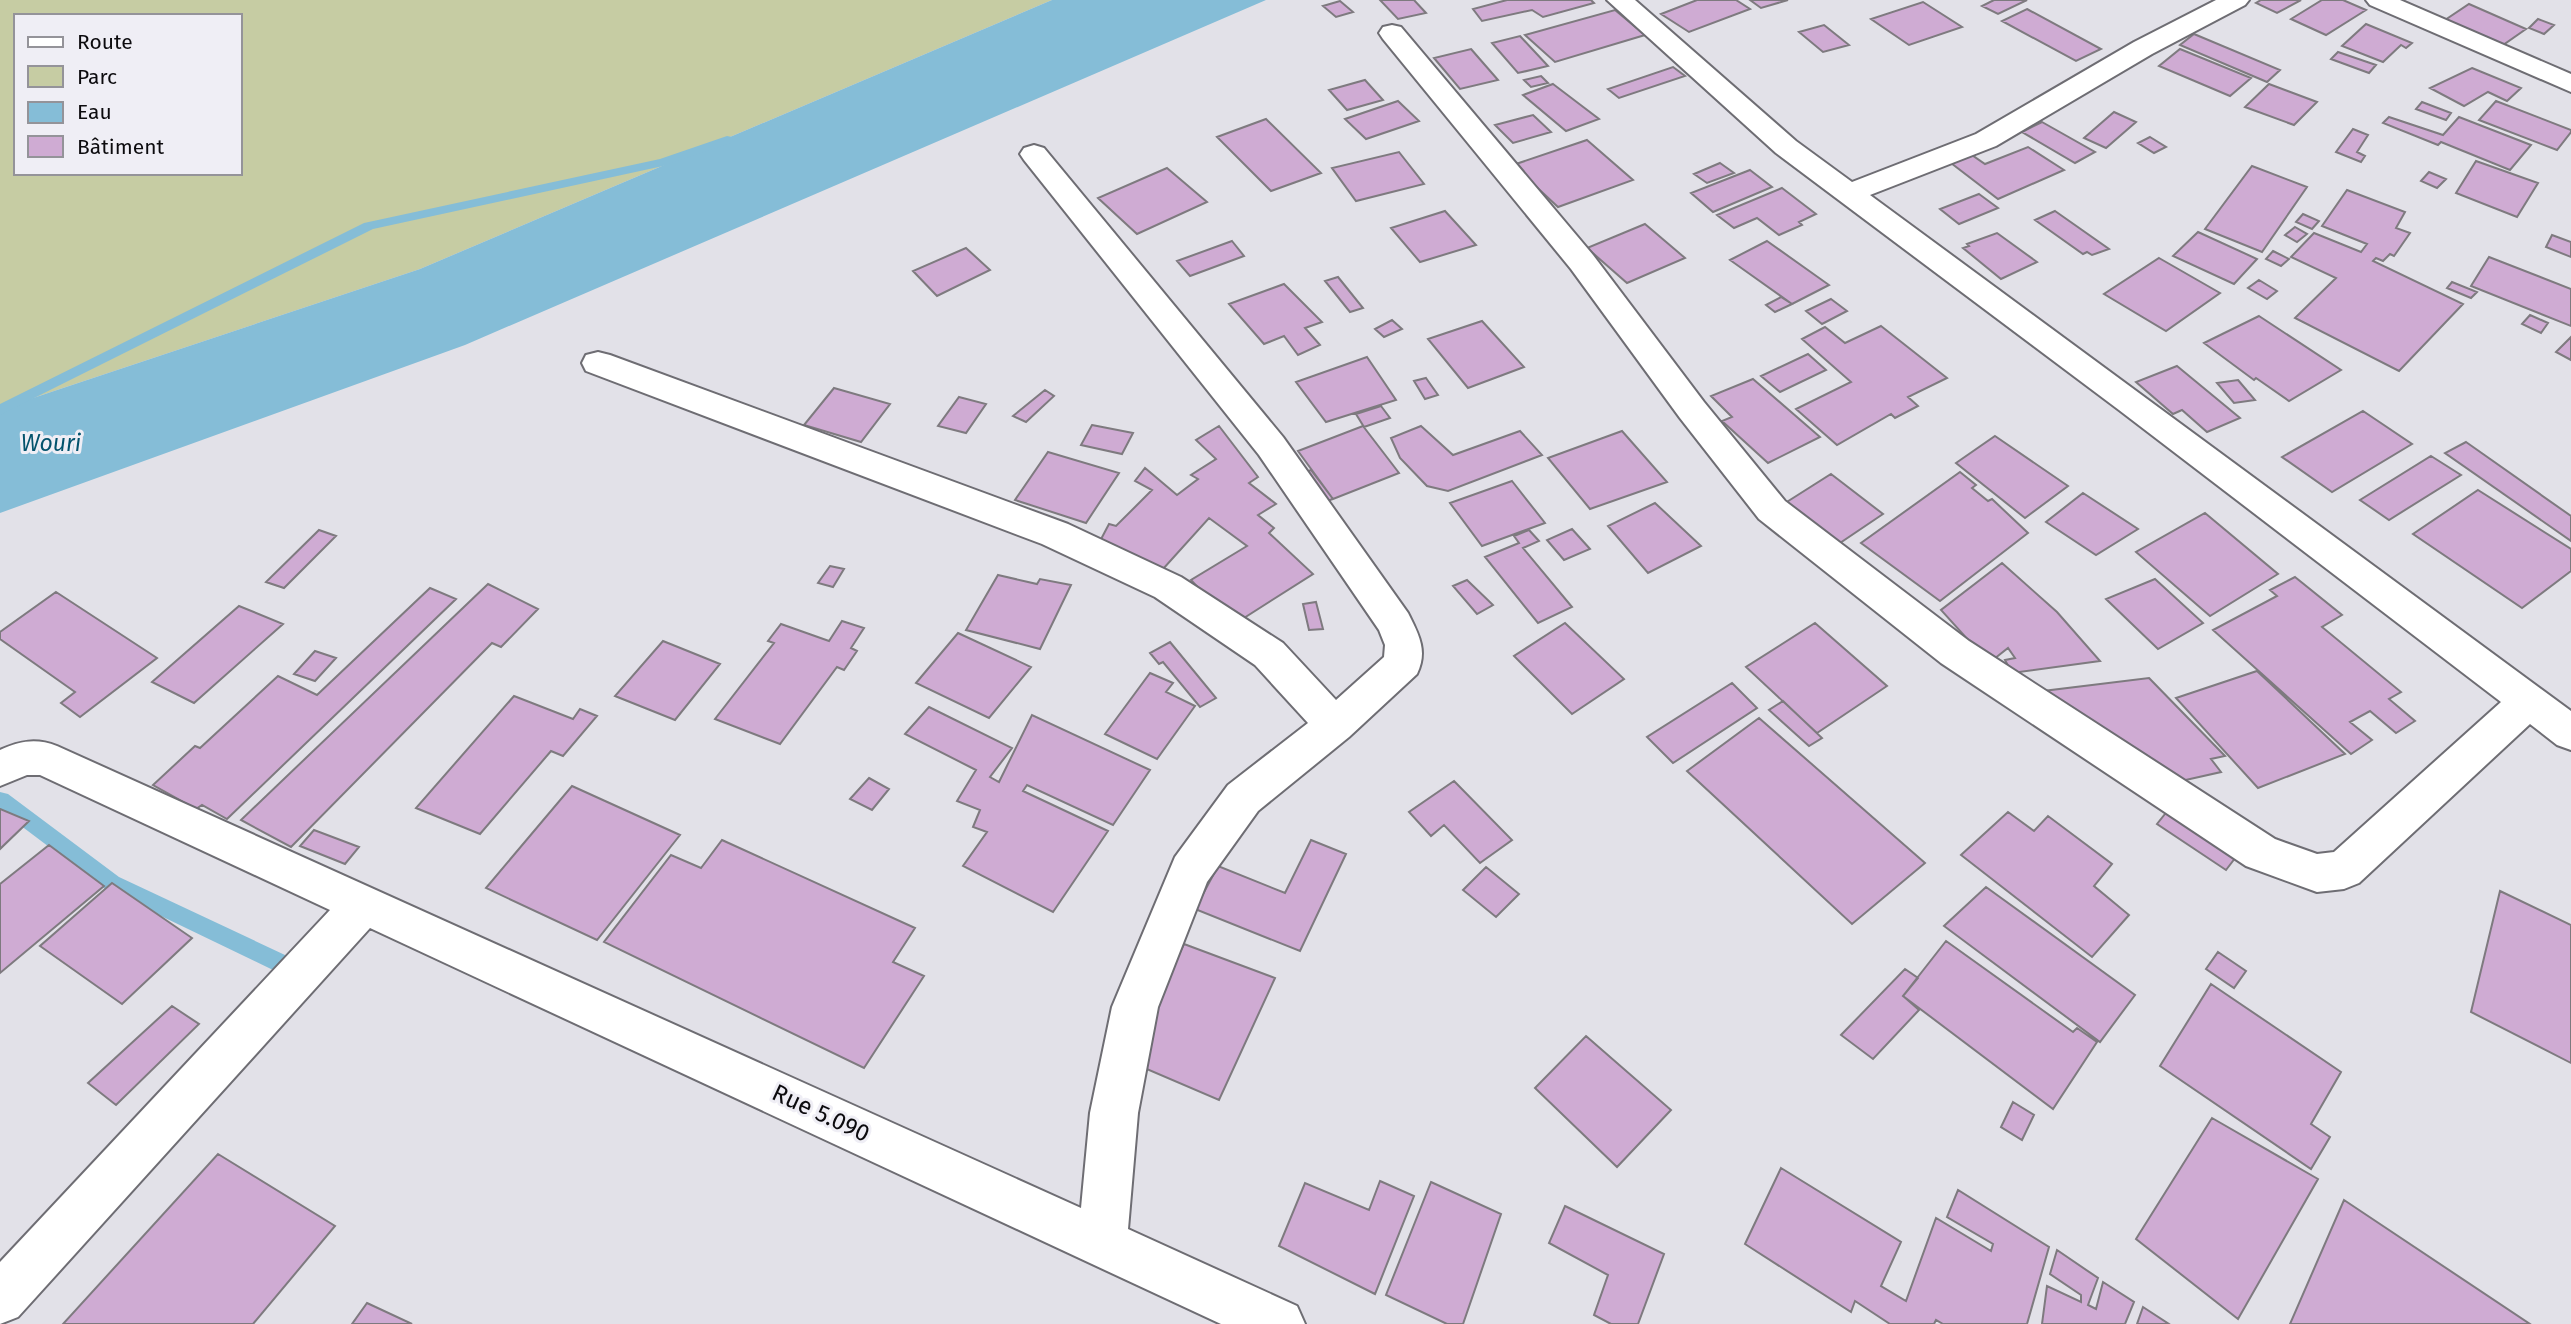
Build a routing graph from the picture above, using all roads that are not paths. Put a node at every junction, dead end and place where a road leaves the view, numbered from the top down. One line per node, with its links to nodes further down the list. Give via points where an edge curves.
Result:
1 (1620, 0): 7 (street, via 1746,114)
2 (2235, 0): 7 (street, via 2143,47 1986,140)
3 (2379, 0): 5 (street)
4 (1392, 33): 9 (street, via 1581,262 1772,510 1955,652 2261,853 2317,873 2344,870)
5 (2571, 84)
6 (1034, 154): 10 (street, via 1271,446 1395,624 1404,645 1403,663)
7 (1849, 193): 9 (street)
8 (598, 363): 10 (street, via 1055,534 1168,587 1269,654)
9 (2529, 701): 11 (street)
10 (1335, 725): 14 (street, via 1243,798 1190,871 1136,1007 1114,1113)
11 (2571, 733)
12 (0, 769): 13 (street, Rue 5.090, via 24,758 43,758)
13 (362, 906): 14 (street, Rue 5.090); 15 (street)
14 (1102, 1243): 16 (street, Rue 5.090)
15 (0, 1299)
16 (1279, 1324)

